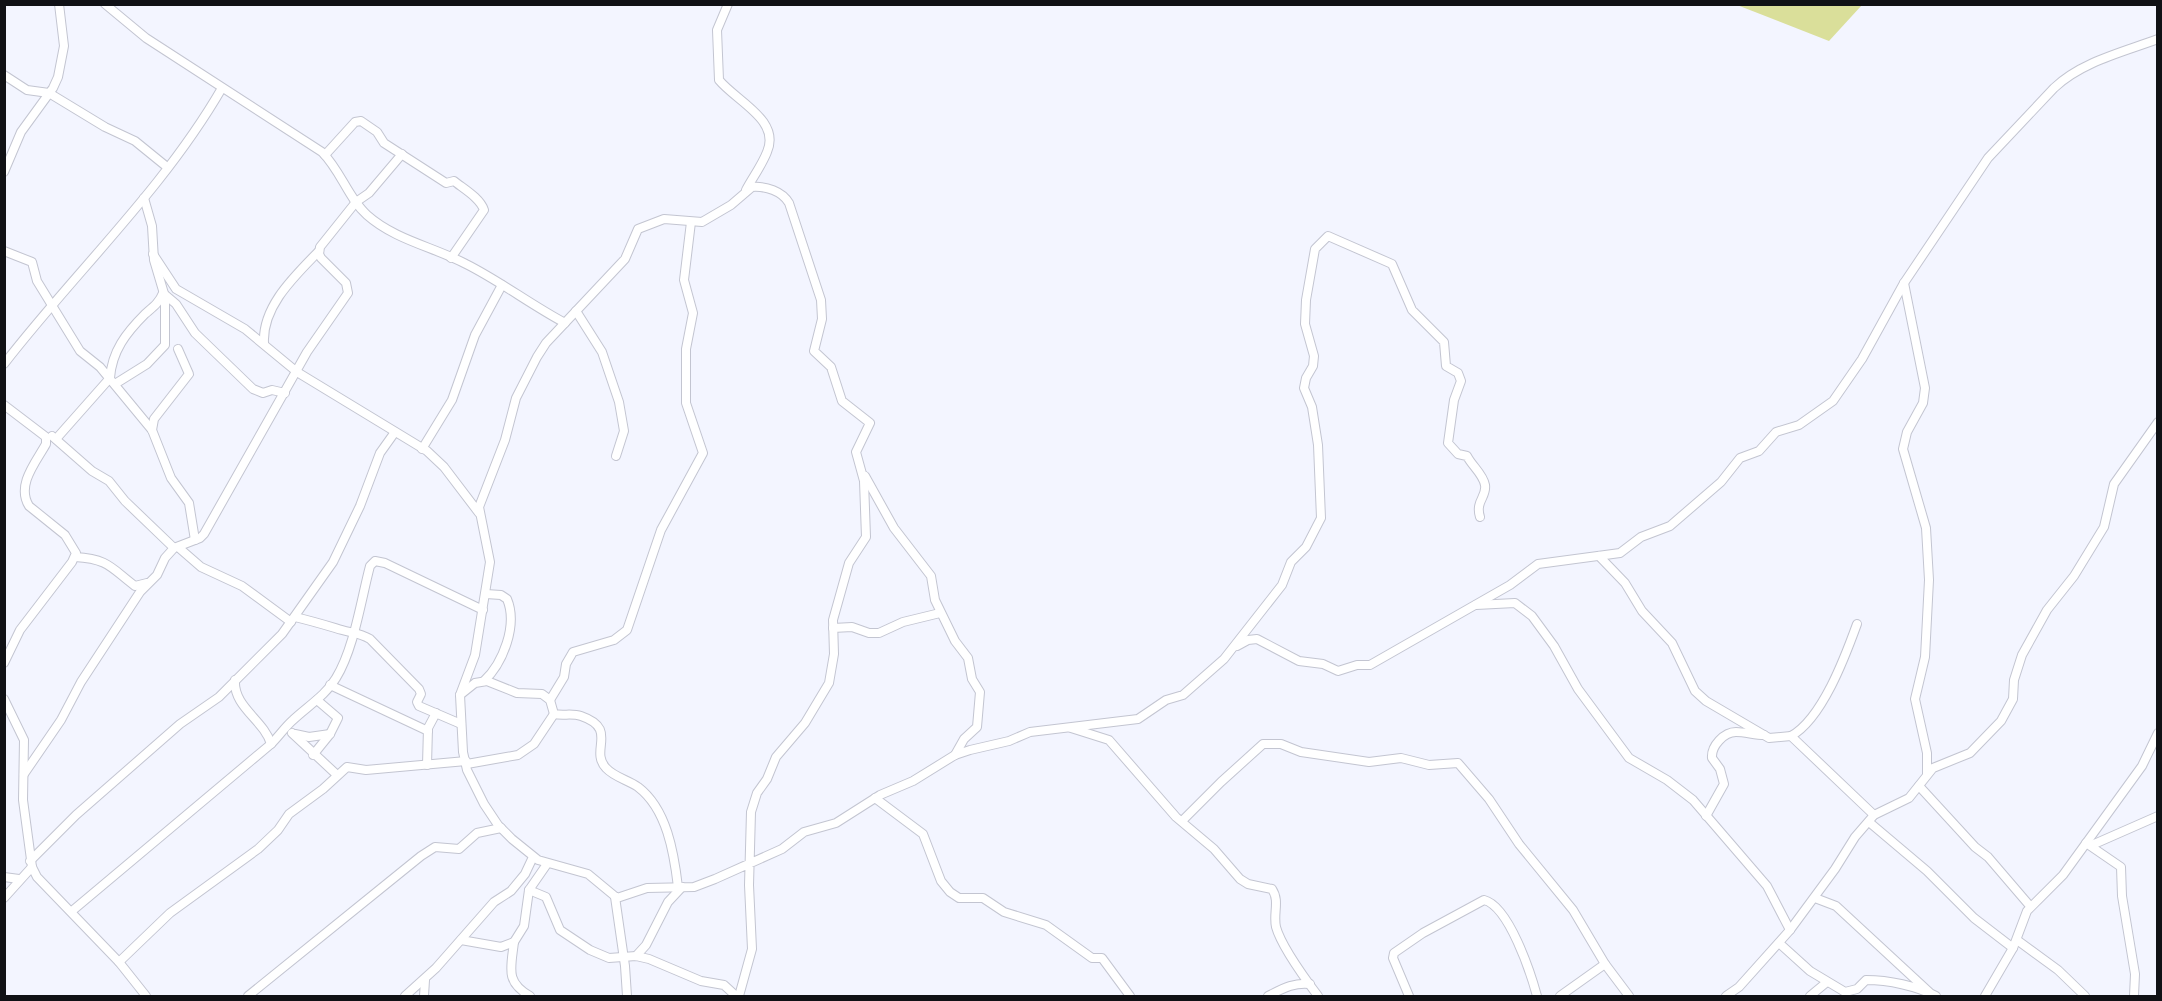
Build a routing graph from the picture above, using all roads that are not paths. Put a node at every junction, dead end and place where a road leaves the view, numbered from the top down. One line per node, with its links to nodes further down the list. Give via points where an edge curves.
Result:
1 (59, 4): 7 (street, via 64,51)
2 (105, 4): 6 (street, via 146,38)
3 (728, 4): 12 (street, via 718,23 719,80 764,122 771,138 767,154)
4 (2157, 39): 20 (street, via 2063,79 1993,151)
5 (4, 75): 7 (street, via 27,90)
6 (222, 88): 9 (street); 10 (street)
7 (50, 93): 10 (street, via 135,141); 11 (street, via 21,132)
8 (402, 154): 9 (street, via 358,120); 14 (street, via 369,193); 19 (street, via 446,183 455,182 484,207)
9 (325, 155): 14 (street, via 340,172)
10 (167, 167): 13 (street)
11 (4, 172)
12 (746, 189): 15 (street, via 711,218); 40 (street, via 765,187 782,194 789,203 821,300 822,319 814,351 831,367 842,401 870,423 857,448)
13 (144, 198): 18 (street, via 152,226); 23 (street)
14 (356, 202): 17 (street); 19 (street, via 394,233)
15 (691, 222): 24 (street, via 664,219 638,229 625,259); 64 (street, via 684,280 693,313 686,349 686,409 703,453 661,530 627,630 614,640 573,652)
16 (4, 251): 23 (street, via 32,262 37,281)
17 (319, 251): 26 (street, via 270,312); 29 (street, via 349,289)
18 (153, 254): 22 (street); 26 (street, via 176,289)
19 (451, 258): 21 (street)
20 (1904, 283): 45 (street, via 1862,359 1833,401 1799,425 1776,432 1760,449 1740,458 1721,482 1677,522 1641,537 1620,553); 84 (street, via 1925,388 1923,403 1907,432 1903,449 1926,528 1929,579 1925,657 1915,699 1927,753)
21 (502, 285): 25 (street); 38 (street, via 476,335 452,400)
22 (163, 293): 30 (street, via 117,348 110,365); 30 (street, via 165,345 147,364); 31 (street, via 176,304 195,333 253,389)
23 (52, 307): 28 (street); 30 (street, via 80,351)
24 (576, 310): 25 (street); 39 (street, via 602,352 619,402 624,431)
25 (565, 322): 41 (street, via 539,353 523,384 479,503)
26 (264, 343): 29 (street)
27 (178, 349): 35 (street, via 189,374 154,419)
28 (4, 364)
29 (297, 372): 31 (street); 36 (street)
30 (112, 381): 35 (street); 37 (street)
31 (285, 393): 43 (street, via 204,534)
32 (4, 405): 34 (street)
33 (2157, 422): 84 (street, via 2114,484 2101,533 2047,610 2022,655 2013,699 2001,721 1970,753)
34 (33, 427): 37 (street); 46 (street, via 45,437 46,444 25,485 26,500 73,544)
35 (152, 430): 43 (street, via 171,478 189,503)
36 (395, 432): 38 (street); 52 (street, via 380,453 333,562)
37 (56, 439): 44 (street, via 92,471 110,481 125,501)
38 (422, 449): 41 (street, via 444,467)
39 (616, 456)
40 (861, 469): 51 (street, via 894,528 931,576); 54 (street, via 866,537 849,563)
41 (479, 513): 48 (street, via 490,562)
42 (1480, 517): 56 (street, via 1478,504 1485,491 1484,481 1467,456 1458,454 1448,443 1461,381 1458,373 1446,366 1444,342 1412,310 1392,264 1333,236 1326,237 1315,249 1305,324 1314,356 1304,388 1312,407 1317,445 1321,518 1306,547 1292,560 1282,585)
43 (195, 540): 44 (street)
44 (176, 548): 47 (street); 52 (street, via 201,567 243,586)
45 (1599, 556): 49 (street, via 1538,564); 75 (street, via 1672,643 1695,691)
46 (75, 557): 47 (street, via 113,566 135,586); 57 (street, via 20,630)
47 (150, 582): 82 (street)
48 (486, 594): 50 (street); 59 (street, via 507,599 510,625 503,654)
49 (1476, 605): 56 (street, via 1373,664 1345,670 1299,661 1257,639); 87 (street, via 1505,602 1523,608 1554,646 1578,689 1629,758 1684,792)
50 (483, 610): 55 (street, via 375,561 370,566); 61 (street, via 475,655)
51 (940, 613): 54 (street, via 874,633 852,627); 79 (street, via 968,658 971,677 981,698 977,727)
52 (293, 619): 55 (street); 58 (street, via 269,649)
53 (1857, 624): 76 (street, via 1835,678 1806,724)
54 (833, 628): 94 (street, via 833,670 828,687 805,723 778,753 757,793 749,827)
55 (353, 631): 60 (street, via 341,669); 66 (street, via 370,639 419,689 419,706)
56 (1236, 646): 69 (street, via 1183,695 1166,700 1138,719)
57 (4, 663)
58 (235, 680): 77 (street, via 238,697 268,734); 95 (street, via 76,815)
59 (484, 681): 61 (street); 64 (street, via 517,693 542,694)
60 (330, 685): 63 (street); 70 (street)
61 (460, 695): 68 (street)
62 (4, 699): 65 (street)
63 (317, 700): 73 (street); 74 (street, via 338,716)
64 (550, 700): 67 (street)
65 (8, 712): 82 (street, via 24,740)
66 (436, 713): 68 (street); 70 (street)
67 (554, 714): 80 (street, via 534,744 518,755); 99 (street, via 581,716 602,731 601,751 606,768 639,788 662,817)
68 (461, 724): 80 (street)
69 (1068, 727): 79 (street, via 1030,732); 90 (street, via 1109,740)
70 (428, 731): 81 (street)
71 (292, 733): 73 (street); 74 (street, via 309,737); 78 (street)
72 (2157, 733): 92 (street, via 2142,766)
73 (280, 734): 77 (street)
74 (330, 734): 78 (street)
75 (1765, 735): 76 (street); 87 (street, via 1736,732 1718,742 1712,758 1724,784)
76 (1791, 736): 89 (street)
77 (271, 744): 105 (street)
78 (313, 755): 83 (street)
79 (955, 755): 86 (street, via 913,781)
80 (466, 763): 81 (street); 91 (street, via 484,804)
81 (427, 765): 83 (street, via 366,770 347,767)
82 (24, 774): 95 (street, via 23,800)
83 (336, 774): 113 (street, via 289,814 258,849 170,914)
84 (1927, 774): 85 (street)
85 (1919, 786): 89 (street, via 1909,798); 104 (street)
86 (875, 798): 94 (street, via 836,824 804,832 782,849); 126 (street, via 923,834 941,881 950,892 958,898 983,898 1004,912 1049,927 1092,958 1102,958)
87 (1706, 816): 106 (street, via 1767,886)
88 (2157, 816): 92 (street)
89 (1871, 818): 103 (street); 110 (street, via 1974,918)
90 (1182, 821): 114 (street, via 1263,744 1281,744 1301,752 1369,762 1401,758 1429,765 1454,762 1462,766 1489,799 1519,844 1573,910); 117 (street, via 1240,879 1272,889 1277,900 1276,929)
91 (501, 828): 93 (street); 121 (street, via 479,832 459,849 431,849)
92 (2089, 844): 104 (street); 137 (street, via 2121,867 2135,974)
93 (533, 857): 96 (street); 107 (street, via 511,891 494,902)
94 (751, 862): 99 (street, via 709,882); 125 (street, via 752,949)
95 (31, 864): 98 (street); 105 (street, via 37,877)
96 (547, 864): 100 (street); 101 (street, via 578,869)
97 (4, 877): 98 (street)
98 (20, 879): 102 (street)
99 (680, 887): 101 (street, via 658,886); 111 (street)
100 (529, 890): 108 (street, via 524,926); 112 (street, via 548,898 560,930 571,939 607,958)
101 (615, 897): 112 (street)
102 (4, 898)
103 (1815, 898): 106 (street); 119 (street, via 1836,906)
104 (2030, 906): 110 (street)
105 (72, 911): 113 (street)
106 (1790, 930): 109 (street)
107 (461, 940): 108 (street, via 501,947); 115 (street)
108 (514, 942): 124 (street, via 512,981 518,990)
109 (1779, 943): 116 (street); 133 (street)
110 (2015, 944): 135 (street); 136 (street, via 2051,964)
111 (636, 956): 112 (street); 125 (street, via 701,981 719,983)
112 (624, 957): 118 (street)
113 (119, 962): 120 (street)
114 (1605, 964): 131 (street); 132 (street)
115 (425, 980): 122 (street); 123 (street)
116 (1827, 982): 119 (street, via 1845,992 1866,980 1875,980); 134 (street)
117 (1310, 984): 127 (street, via 1300,982); 128 (street)
118 (625, 995)
119 (1934, 995)
120 (146, 996)
121 (248, 996)
122 (405, 996)
123 (424, 996)
124 (530, 996)
125 (737, 996)
126 (1130, 996)
127 (1268, 996)
128 (1318, 996)
129 (1408, 996): 130 (street, via 1394,953 1484,900 1502,916 1517,942)
130 (1537, 996)
131 (1560, 996)
132 (1629, 996)
133 (1726, 996)
134 (1810, 996)
135 (1985, 996)
136 (2085, 996)
137 (2134, 996)

